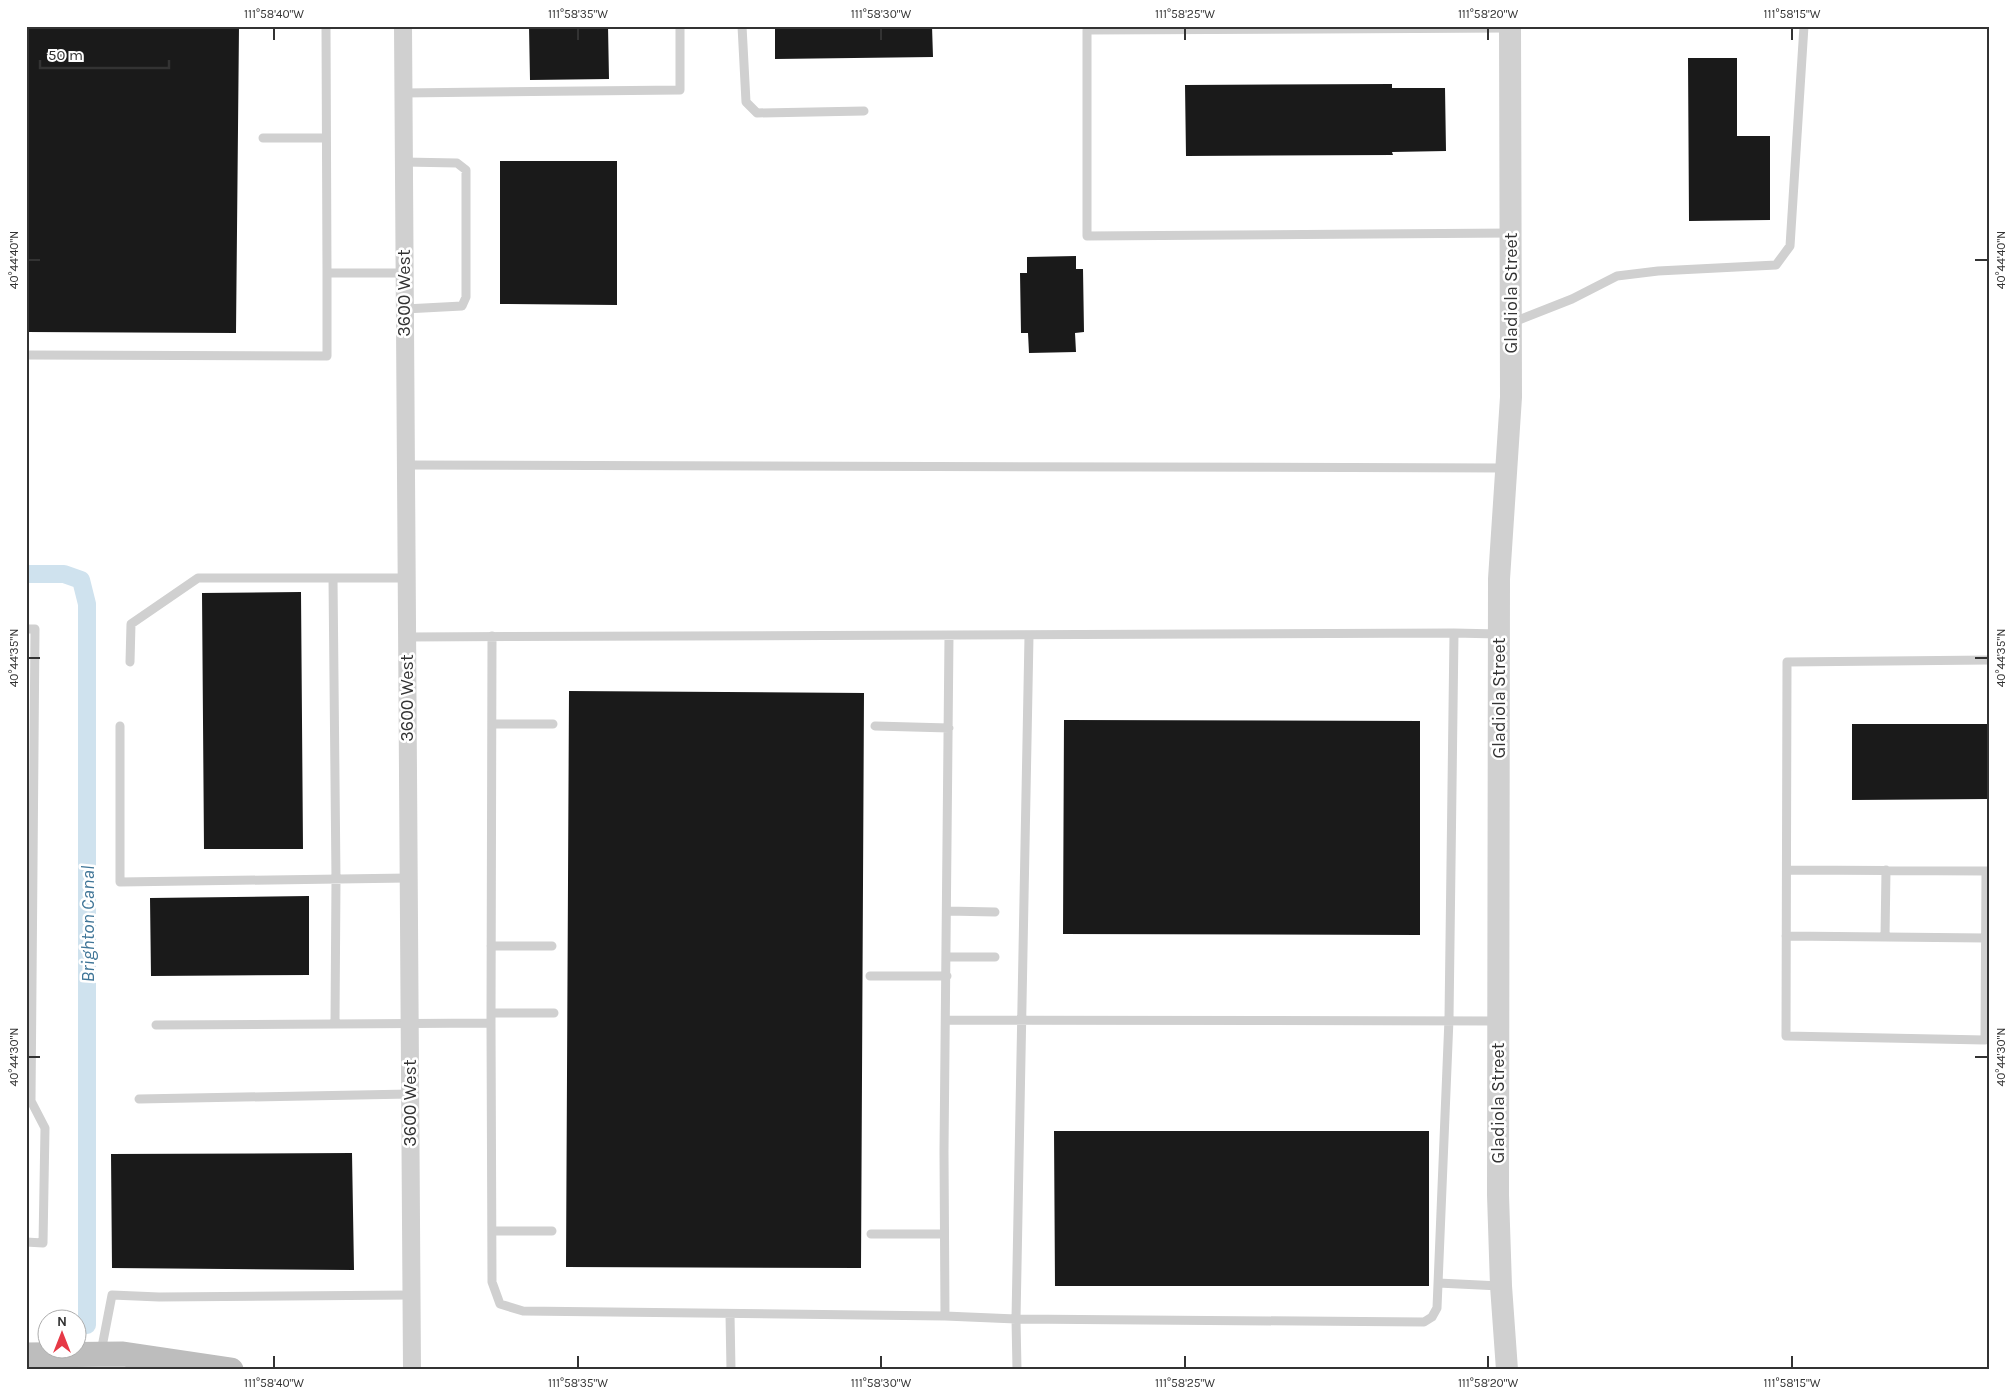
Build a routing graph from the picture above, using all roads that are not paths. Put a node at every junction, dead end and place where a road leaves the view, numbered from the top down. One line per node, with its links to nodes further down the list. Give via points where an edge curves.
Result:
1 (326, 26): 10 (lane)
2 (403, 26): 7 (street, 3600 West)
3 (680, 26): 7 (lane, via 680,90)
4 (742, 26): 8 (lane, via 746,102 757,113)
5 (1804, 26): 16 (lane, via 1790,246 1776,265 1617,276 1572,299)
6 (1510, 27): 12 (street, Gladiola Street); 12 (lane, via 1088,30 1088,236)
7 (403, 93): 11 (street, 3600 West)
8 (864, 111)
9 (263, 138): 10 (lane)
10 (326, 138): 13 (lane)
11 (404, 162): 14 (street, 3600 West); 15 (lane, via 457,163 466,170 466,297 462,306)
12 (1511, 233): 16 (street, Gladiola Street)
13 (327, 274): 14 (lane); 17 (lane, via 327,356)
14 (404, 274): 15 (street, 3600 West)
15 (405, 309): 18 (street, 3600 West)
16 (1511, 323): 19 (street, Gladiola Street)
17 (26, 355)
18 (406, 465): 19 (lane); 21 (street, 3600 West)
19 (1507, 468): 24 (street, Gladiola Street, via 1499,579)
20 (332, 578): 21 (lane); 30 (lane, via 198,578 131,624); 40 (lane)
21 (406, 578): 28 (street, 3600 West)
22 (26, 629): 41 (lane, via 35,629)
23 (1454, 633): 24 (lane); 27 (lane); 56 (lane)
24 (1499, 634): 58 (street, Gladiola Street)
25 (492, 636): 26 (lane); 28 (lane); 31 (lane)
26 (949, 636): 27 (lane); 35 (lane)
27 (1029, 636): 55 (lane)
28 (407, 637): 39 (street, 3600 West)
29 (1989, 660): 36 (lane, via 1787,662)
30 (130, 662)
31 (492, 724): 32 (lane); 47 (lane)
32 (553, 724)
33 (120, 726): 40 (lane, via 120,882)
34 (874, 726): 35 (lane)
35 (949, 728): 42 (lane)
36 (1786, 870): 37 (lane); 44 (lane)
37 (1886, 870): 38 (lane); 45 (lane)
38 (1987, 871): 46 (lane)
39 (408, 878): 40 (lane); 59 (street, 3600 West)
40 (336, 879): 60 (lane)
41 (30, 881): 65 (lane)
42 (947, 911): 43 (lane); 49 (lane)
43 (995, 912)
44 (1786, 936): 45 (lane); 46 (lane, via 1786,1036 1985,1040)
45 (1885, 937): 46 (lane)
46 (1986, 938)
47 (491, 946): 48 (lane); 53 (lane)
48 (552, 946)
49 (947, 957): 50 (lane); 52 (lane)
50 (995, 957)
51 (870, 976): 52 (lane)
52 (947, 976): 57 (lane)
53 (491, 1013): 54 (lane); 61 (lane)
54 (554, 1013)
55 (1022, 1019): 56 (lane); 57 (lane); 76 (lane)
56 (1449, 1019): 58 (lane); 71 (lane)
57 (946, 1020): 69 (lane)
58 (1499, 1020): 72 (street, Gladiola Street)
59 (409, 1022): 60 (lane); 61 (lane); 63 (street, 3600 West)
60 (335, 1023): 62 (lane)
61 (491, 1023): 66 (lane)
62 (156, 1025)
63 (410, 1094): 64 (lane); 73 (street, 3600 West)
64 (138, 1099)
65 (29, 1100): 70 (lane, via 45,1128 43,1243)
66 (492, 1231): 67 (lane); 74 (lane, via 492,1282 500,1304 523,1311)
67 (552, 1231)
68 (871, 1234): 69 (lane)
69 (944, 1234): 75 (lane)
70 (26, 1242)
71 (1438, 1283): 72 (lane); 76 (lane, via 1437,1308 1424,1322)
72 (1501, 1286): 84 (street, Gladiola Street)
73 (411, 1295): 77 (lane, via 112,1295); 81 (street, 3600 West)
74 (730, 1314): 75 (lane); 82 (lane)
75 (945, 1316): 76 (lane)
76 (1016, 1319): 83 (lane)
77 (100, 1354): 78 (main road); 80 (main road)
78 (26, 1356): 79 (main road)
79 (53, 1370)
80 (231, 1370)
81 (412, 1370)
82 (731, 1370)
83 (1017, 1370)
84 (1507, 1370)

